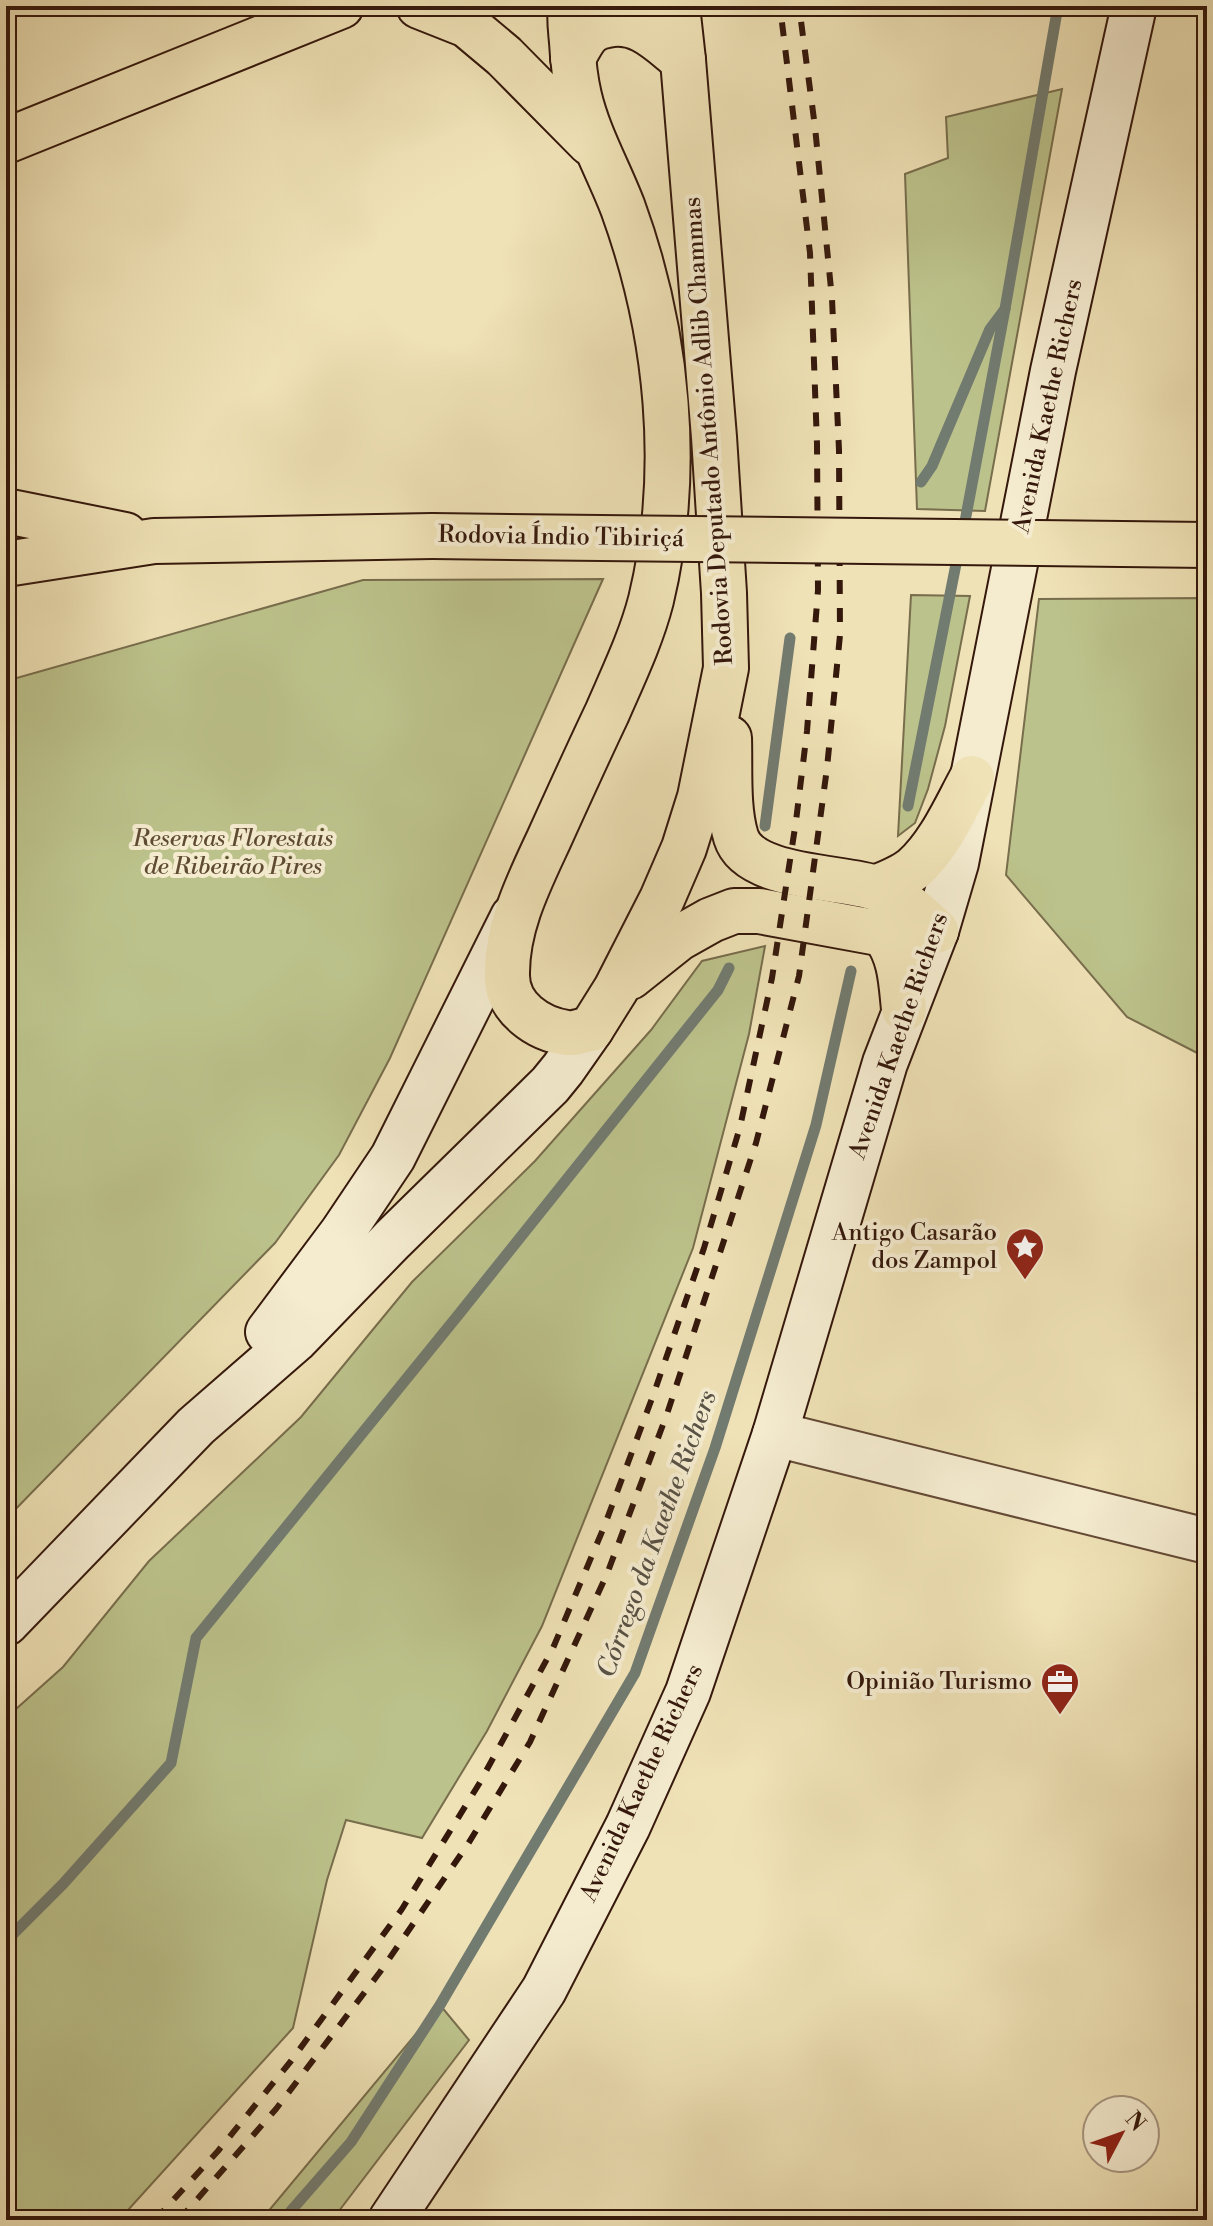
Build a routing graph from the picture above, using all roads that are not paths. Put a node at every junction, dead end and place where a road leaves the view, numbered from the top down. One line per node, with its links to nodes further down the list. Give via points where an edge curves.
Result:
1 (341, 6): 9 (highway)
2 (419, 6): 10 (highway, via 467,25)
3 (571, 6): 7 (highway, Rodovia Deputado Antônio Adlib Chammas)
4 (646, 6): 8 (highway)
5 (677, 6): 8 (highway, Rodovia Deputado Antônio Adlib Chammas)
6 (1134, 6): 16 (main road, Avenida Kaethe Richers, via 1053,371)
7 (573, 58): 8 (highway, via 588,33 629,23); 10 (highway, Rodovia Deputado Antônio Adlib Chammas, via 579,97)
8 (683, 60): 15 (highway, Rodovia Deputado Antônio Adlib Chammas, via 714,437)
9 (6, 141)
10 (600, 154): 18 (highway, Rodovia Deputado Antônio Adlib Chammas, via 623,207 656,326 666,402 664,527 650,603 626,670)
11 (6, 511): 12 (highway, Rodovia Índio Tibiriçá)
12 (154, 541): 13 (highway, Rodovia Índio Tibiriçá, bridge, via 432,536); 14 (highway, Rodovia Índio Tibiriçá)
13 (1207, 545)
14 (6, 564)
15 (726, 668): 17 (highway, via 733,818 744,851 772,867); 21 (highway, Rodovia Deputado Antônio Adlib Chammas, via 703,785 684,848)
16 (972, 778): 17 (highway, via 914,868); 19 (main road, Avenida Kaethe Richers)
17 (875, 888): 19 (highway, via 900,900)
18 (519, 904): 23 (highway, via 506,977 510,995 543,1027 570,1033); 24 (main road, Rodovia Deputado Antônio Adlib Chammas, via 393,1157 312,1275)
19 (936, 931): 20 (highway); 22 (main road, Avenida Kaethe Richers)
20 (884, 934): 21 (highway, via 734,911 679,938); 22 (highway, via 900,971)
21 (616, 989): 23 (highway, Rodovia Deputado Antônio Adlib Chammas)
22 (904, 1009): 25 (main road, Avenida Kaethe Richers)
23 (591, 1029): 24 (main road, Rodovia Deputado Antônio Adlib Chammas, via 550,1085 295,1340)
24 (196, 1426): 27 (main road, Rodovia Deputado Antônio Adlib Chammas)
25 (775, 1434): 26 (main road); 28 (main road, Avenida Kaethe Richers, via 688,1692 628,1826 544,1990)
26 (1207, 1541)
27 (6, 1623)
28 (391, 2220)

